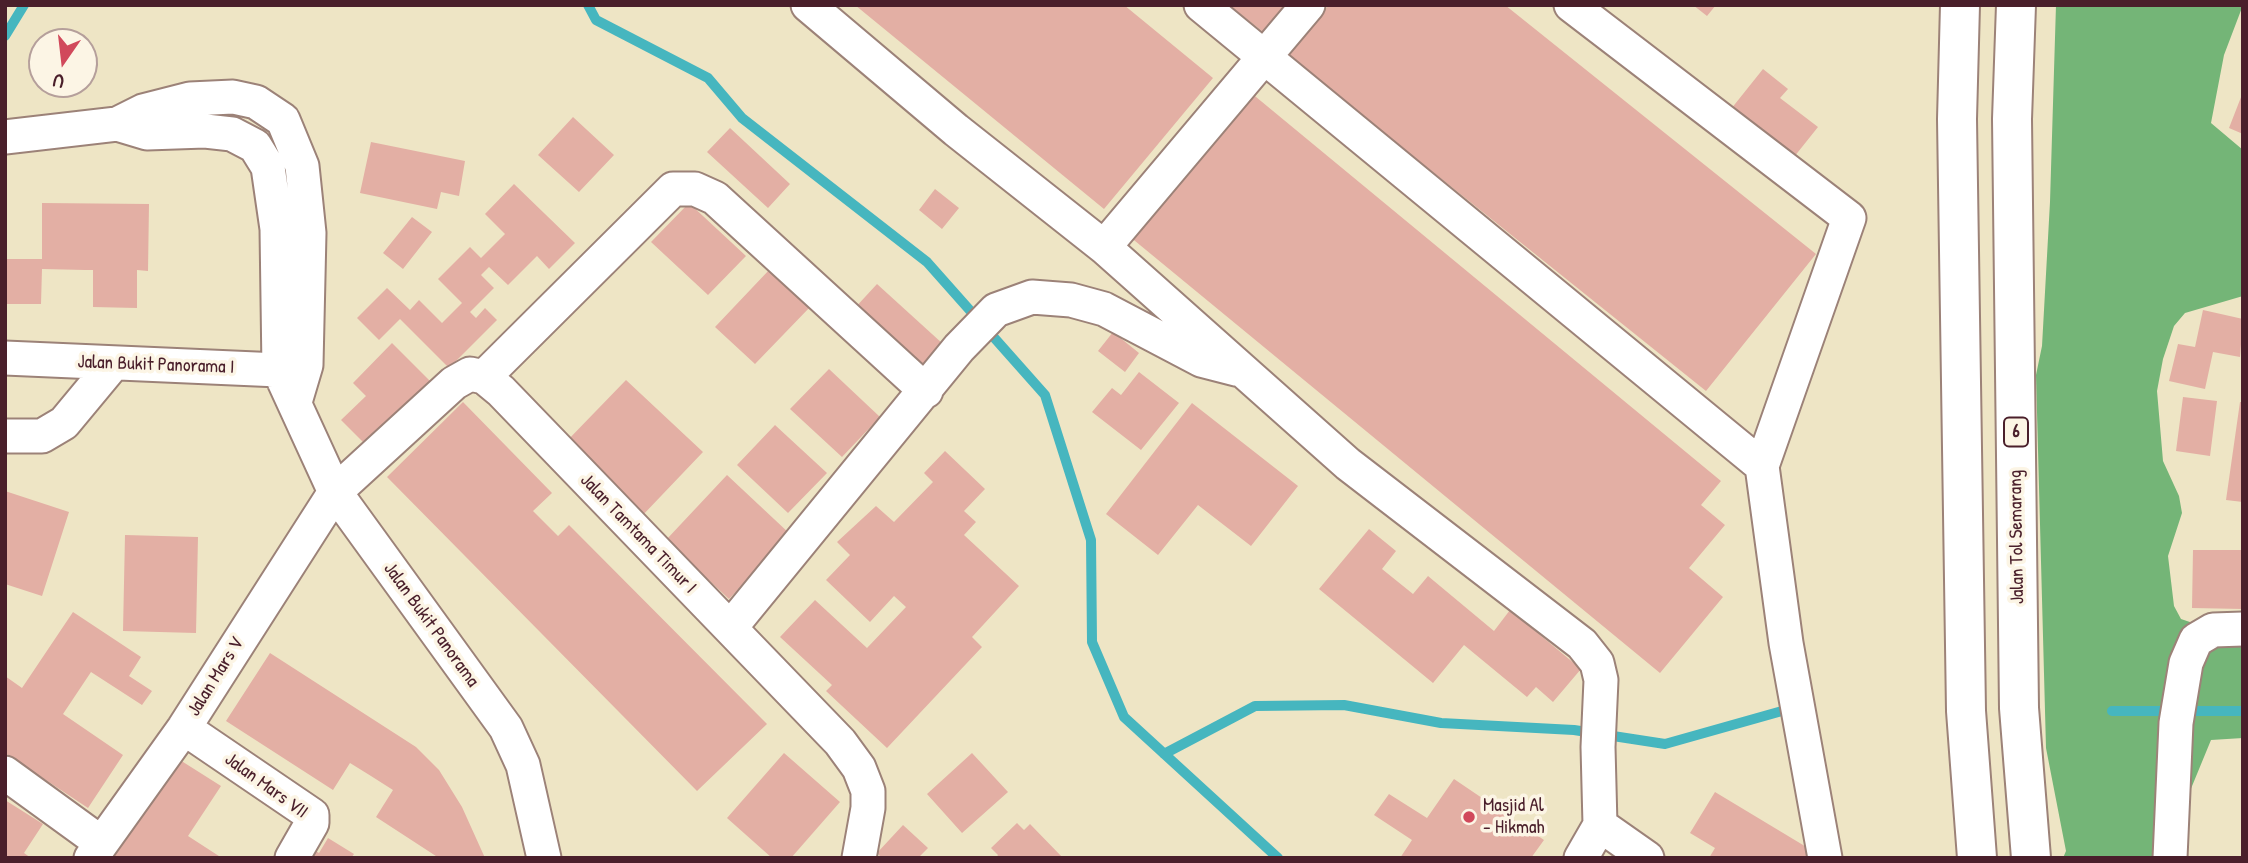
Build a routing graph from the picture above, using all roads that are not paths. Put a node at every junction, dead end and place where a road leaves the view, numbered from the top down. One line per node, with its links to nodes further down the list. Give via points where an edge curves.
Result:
1 (808, 5): 9 (street)
2 (1201, 5): 7 (street)
3 (1308, 5): 7 (street)
4 (1571, 5): 17 (street, via 1849,218)
5 (1960, 5): 31 (highway, via 1957,119 1966,697)
6 (2016, 5): 32 (highway, Jalan Tol Semarang / 6, via 2012,119 2020,708)
7 (1261, 57): 9 (street); 17 (street)
8 (5, 137): 12 (street, Jalan Bukit Panorama, via 117,124 147,133 232,134 254,146 268,167)
9 (1104, 247): 13 (street)
10 (5, 358): 11 (street, Jalan Bukit Panorama I)
11 (113, 364): 12 (street, Jalan Bukit Panorama I); 16 (street, via 64,423 42,436)
12 (292, 368): 18 (street, Jalan Bukit Panorama, via 295,402)
13 (1245, 371): 15 (street, via 1201,360 1104,309 1070,300 1032,298 996,310); 23 (street, via 1348,464 1582,644 1597,663 1601,680)
14 (484, 377): 15 (street, via 673,190 695,189 715,198); 18 (street, via 470,374 454,383); 19 (street, Jalan Tamtama Timur I)
15 (926, 391): 19 (street)
16 (5, 436)
17 (1762, 466): 30 (street, via 1786,643)
18 (334, 492): 21 (street, Jalan Mars V); 26 (street, Jalan Bukit Panorama, via 506,727 523,765)
19 (730, 628): 27 (street, Jalan Tamtama Timur I, via 840,742 859,768 869,808)
20 (2243, 629): 33 (street, via 2213,630 2196,640 2186,663 2177,710)
21 (184, 729): 24 (street, Jalan Mars V); 25 (street, Jalan Mars VII, via 312,815)
22 (5, 773): 24 (street)
23 (1600, 825): 28 (street); 29 (street)
24 (96, 850)
25 (292, 858)
26 (544, 858)
27 (859, 858)
28 (1581, 858)
29 (1647, 858)
30 (1825, 858)
31 (1977, 858)
32 (2031, 858)
33 (2169, 858)

